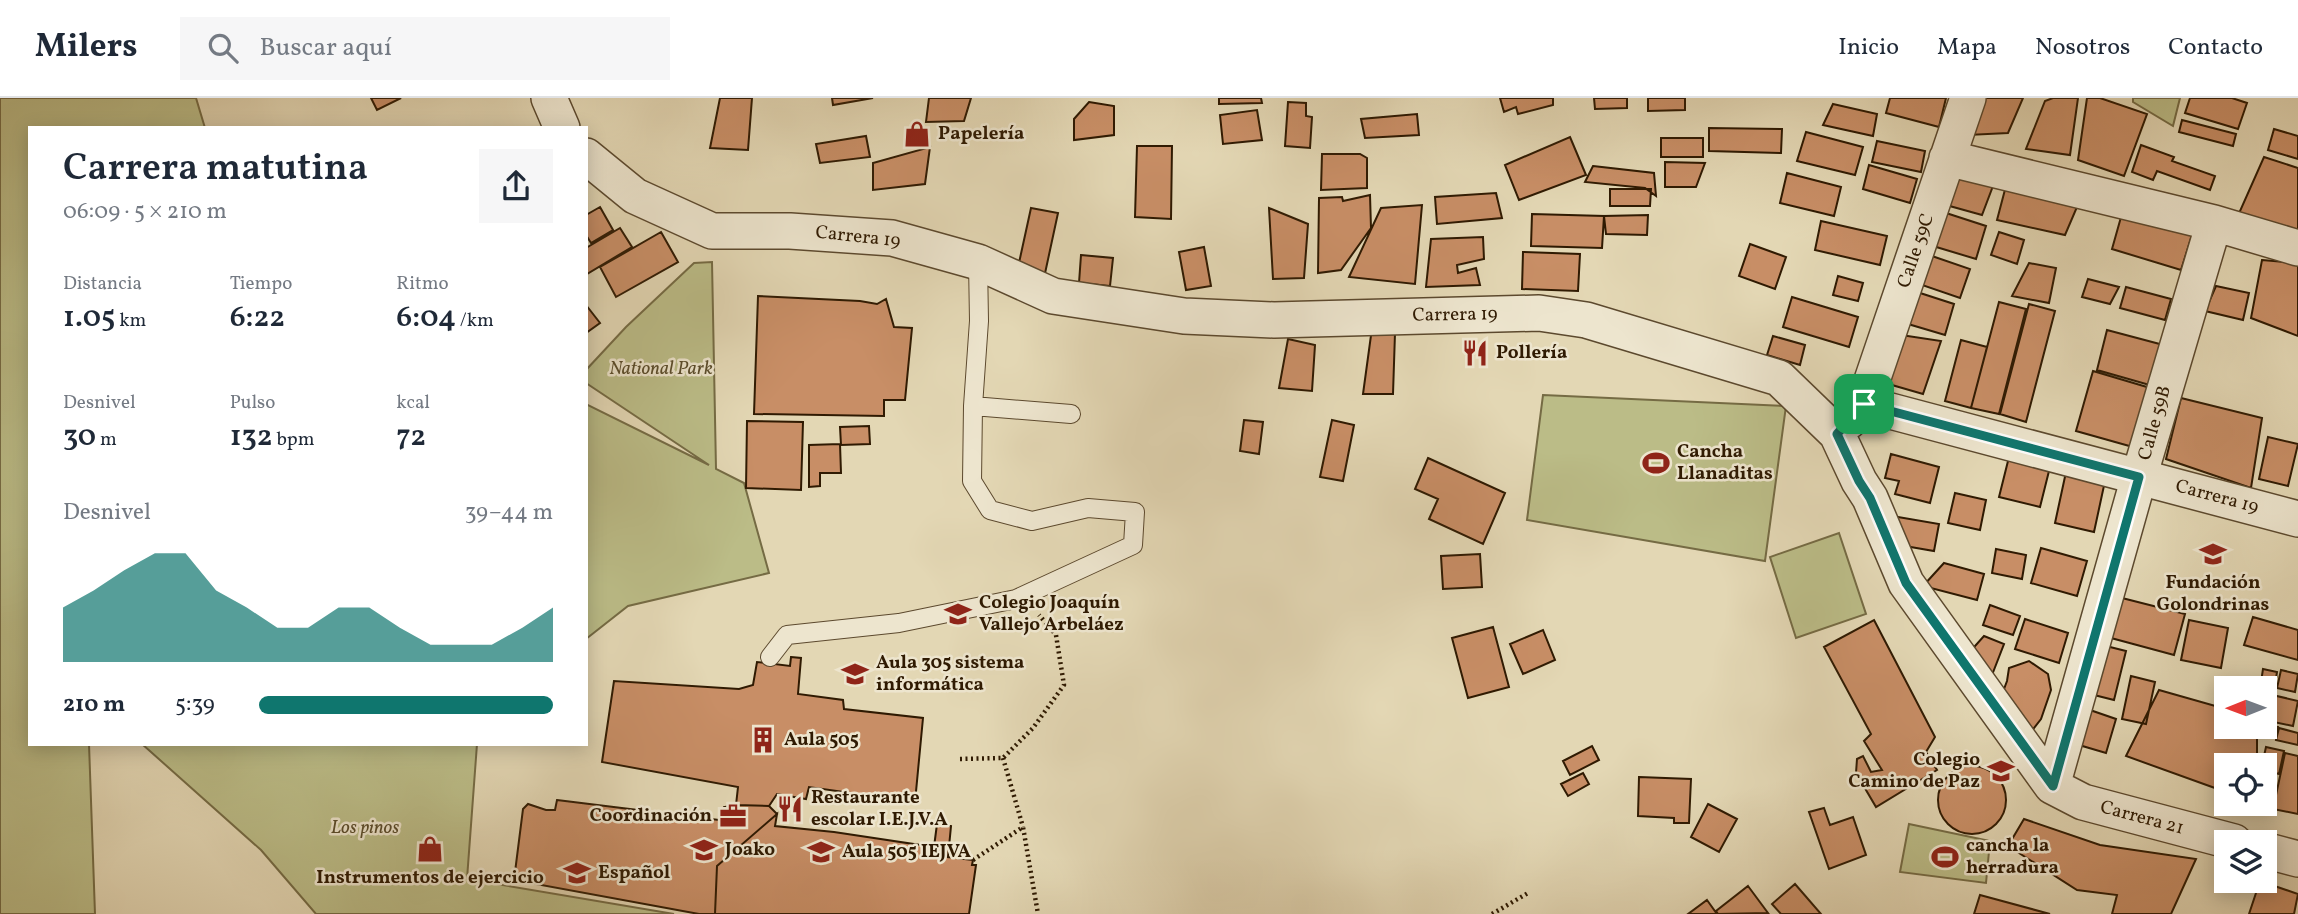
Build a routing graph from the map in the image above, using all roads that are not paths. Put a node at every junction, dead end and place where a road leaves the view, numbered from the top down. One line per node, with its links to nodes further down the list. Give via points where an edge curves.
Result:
1 (549, 98): 3 (street)
2 (1968, 98): 5 (street, Calle 59C)
3 (561, 126)
4 (588, 158): 8 (street, Carrera 19, via 635,196 712,231 892,238)
5 (1947, 158): 6 (street); 9 (street, Calle 59C)
6 (2214, 223): 7 (street); 13 (street, Calle 59B)
7 (2298, 248)
8 (978, 262): 10 (lane); 12 (street, Carrera 19, via 1053,296 1184,316 1274,320 1539,313 1586,320 1779,378)
9 (1864, 404): 12 (street); 13 (street, Carrera 19)
10 (973, 406): 11 (lane); 15 (lane, via 972,481 990,510 1032,521 1088,508 1135,512 1133,545 1023,596 900,623 787,635)
11 (1071, 414)
12 (1837, 434): 16 (street, via 1906,583)
13 (2139, 477): 14 (street, Carrera 19); 16 (street, Calle 59B)
14 (2298, 519)
15 (770, 657)
16 (2053, 786): 17 (street, Carrera 21, via 2083,802)
17 (2214, 837)
18 (2277, 853): 19 (street)
19 (2298, 859)

